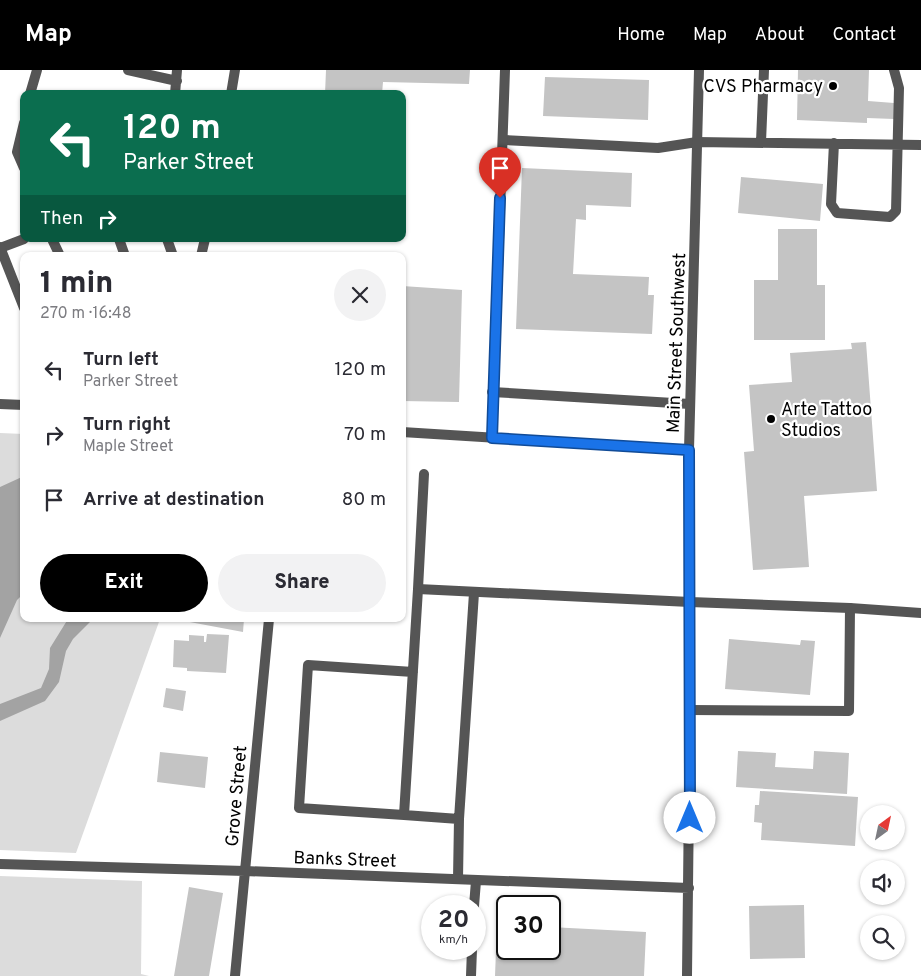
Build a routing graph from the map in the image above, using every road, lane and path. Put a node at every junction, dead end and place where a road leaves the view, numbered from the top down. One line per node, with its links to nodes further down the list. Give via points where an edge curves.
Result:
1 (37, 70): 10 (street)
2 (128, 70): 9 (street)
3 (177, 70): 9 (street)
4 (235, 70): 12 (street)
5 (505, 70): 14 (street)
6 (699, 70): 15 (street, Main Street Southwest)
7 (764, 70): 16 (street)
8 (894, 70): 18 (street, via 899,88)
9 (177, 82): 11 (street)
10 (31, 90)
11 (176, 90)
12 (232, 90)
13 (20, 140): 20 (street, via 17,152)
14 (503, 140): 15 (street, via 658,148); 24 (street)
15 (697, 142): 16 (street); 26 (street, Main Street Southwest)
16 (761, 142): 17 (street)
17 (834, 144): 18 (street); 18 (street, via 831,204 837,213 890,217 896,211)
18 (897, 145): 19 (street)
19 (921, 145)
20 (20, 159)
21 (20, 240): 22 (street)
22 (0, 248): 23 (street)
23 (20, 298)
24 (492, 392): 26 (street); 29 (street)
25 (0, 404): 27 (street)
26 (690, 404): 30 (street, Main Street Southwest)
27 (20, 405)
28 (406, 432): 29 (street)
29 (492, 438): 30 (street)
30 (689, 450): 34 (street, Main Street Southwest)
31 (424, 474): 32 (street)
32 (418, 589): 33 (street); 38 (street)
33 (474, 593): 34 (street); 41 (street)
34 (690, 602): 35 (street); 39 (street, Main Street Southwest)
35 (850, 608): 36 (street); 39 (street, via 849,711)
36 (921, 612)
37 (269, 622): 43 (street, Grove Street)
38 (413, 672): 40 (street); 40 (street, via 308,665 299,808)
39 (690, 710): 46 (street, Main Street Southwest)
40 (404, 814): 41 (street)
41 (459, 819): 44 (street)
42 (0, 864): 43 (street, Banks Street)
43 (245, 870): 44 (street, Banks Street); 49 (street, Grove Street)
44 (458, 879): 45 (street, Banks Street)
45 (476, 881): 46 (street, Banks Street); 47 (street)
46 (689, 888): 51 (street, Main Street Southwest)
47 (475, 895)
48 (472, 960): 50 (street)
49 (235, 976)
50 (471, 976)
51 (687, 976)

